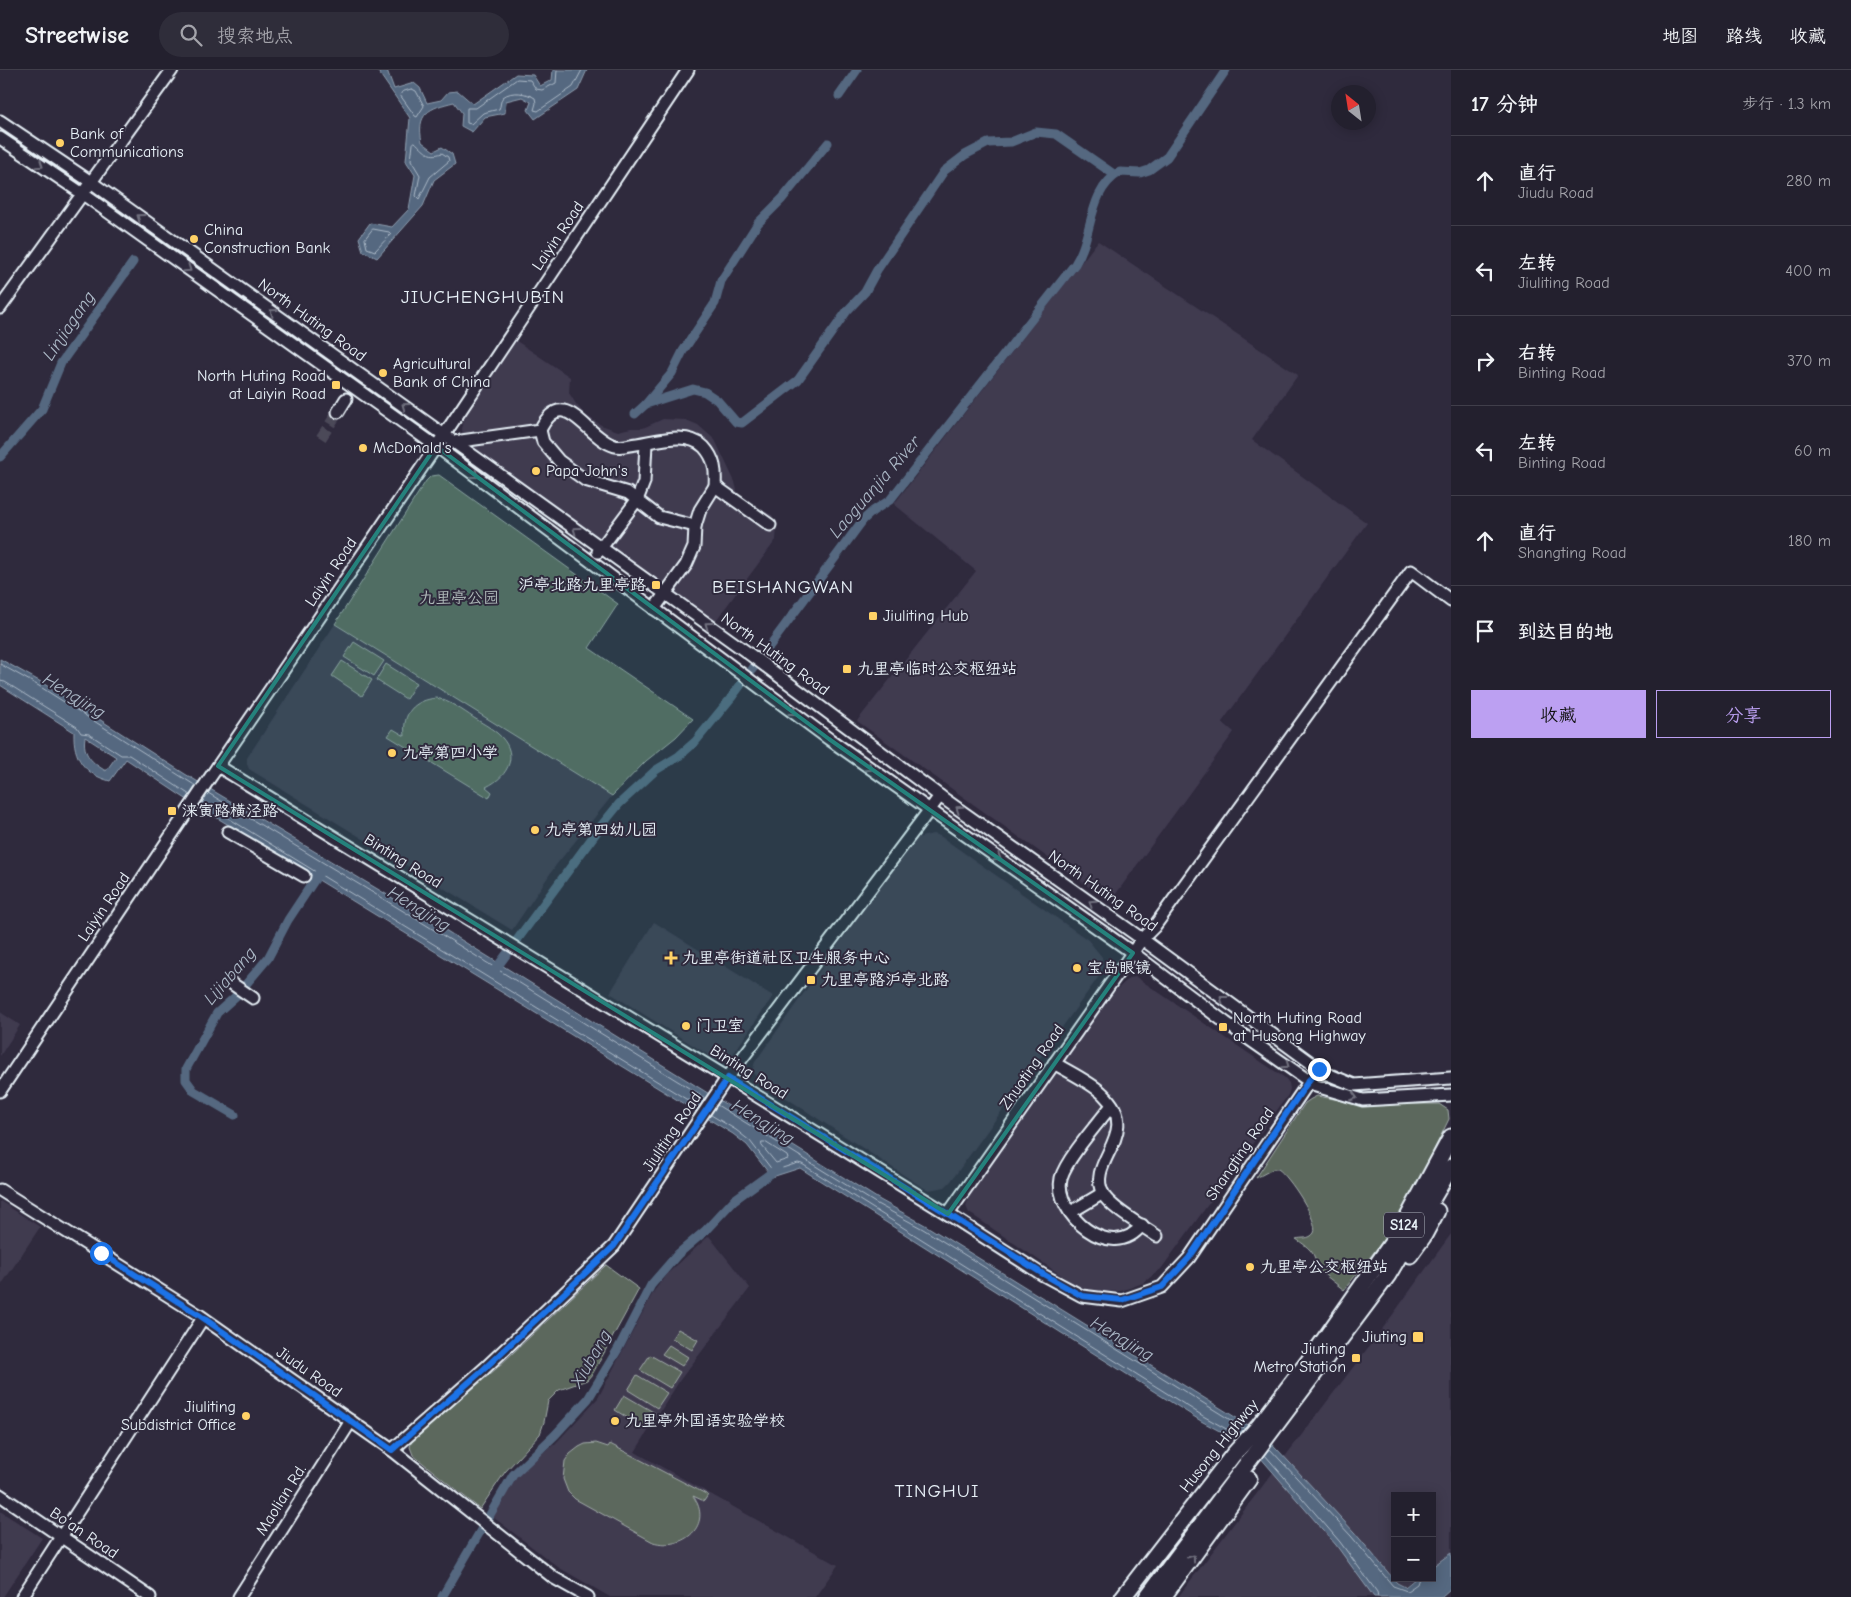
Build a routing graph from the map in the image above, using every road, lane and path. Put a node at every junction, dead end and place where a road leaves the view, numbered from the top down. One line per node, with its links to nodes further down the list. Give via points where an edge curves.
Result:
1 (172, 70): 5 (street)
2 (688, 70): 11 (street, Laiyin Road)
3 (0, 121): 5 (street, North Huting Road)
4 (0, 138): 6 (street, North Huting Road, one-way to 6)
5 (91, 182): 6 (street); 11 (street, North Huting Road, one-way to 5)
6 (83, 194): 7 (street); 13 (street, North Huting Road, one-way to 13)
7 (0, 308)
8 (346, 400): 9 (street)
9 (338, 412)
10 (540, 430): 11 (street); 12 (street, via 549,416 563,410 616,447); 15 (street, via 543,442 565,466 585,480 628,493)
11 (449, 438): 13 (street, Laiyin Road); 18 (street, North Huting Road, one-way to 11)
12 (646, 444): 14 (street, via 686,438 699,442 710,454 716,470); 15 (street, via 644,482)
13 (436, 446): 19 (street, North Huting Road, one-way to 19); 23 (street, Laiyin Road)
14 (715, 486): 16 (street); 17 (street, via 700,510)
15 (636, 500): 17 (street, via 659,517); 18 (street)
16 (770, 525)
17 (695, 526): 20 (street, via 694,547 686,565)
18 (601, 548): 19 (street); 20 (street, North Huting Road)
19 (591, 562): 22 (street, North Huting Road)
20 (665, 594): 22 (street); 24 (street, North Huting Road, one-way to 20)
21 (1451, 601): 28 (street, Zhuoting Road, via 1412,571 1154,927)
22 (654, 609): 25 (street, North Huting Road, one-way to 25)
23 (218, 766): 34 (street, Binting Road); 37 (street, Laiyin Road)
24 (940, 796): 25 (street, Jiuliting Road); 28 (street, North Huting Road, one-way to 24)
25 (929, 810): 29 (street, North Huting Road, one-way to 29); 34 (street, Jiuliting Road)
26 (228, 832): 27 (street)
27 (304, 876)
28 (1142, 939): 29 (street, Zhuoting Road); 33 (street, North Huting Road, one-way to 28)
29 (1133, 952): 32 (street, Zhuoting Road); 36 (street, North Huting Road, one-way to 36, via 1226,1023)
30 (231, 982): 31 (street)
31 (253, 998)
32 (1054, 1063): 39 (street, via 1103,1094); 47 (street, Zhuoting Road)
33 (1319, 1069): 35 (street, North Huting Road, via 1354,1084); 36 (street, Shangting Road)
34 (728, 1078): 47 (street, Binting Road); 53 (street, Jiuliting Road, via 614,1246 484,1369)
35 (1451, 1078)
36 (1309, 1080): 38 (street, North Huting Road, one-way to 38, via 1316,1086 1363,1100); 50 (street, Shangting Road)
37 (0, 1091)
38 (1451, 1095)
39 (1112, 1105): 45 (street, via 1118,1118 1118,1134 1101,1170 1099,1182); 46 (street, via 1066,1165 1061,1191)
40 (1451, 1137): 60 (main road, Husong Highway / S124, via 1401,1230 1317,1350)
41 (1451, 1148): 61 (main road, via 1383,1267)
42 (1451, 1167): 62 (main road, via 1388,1275)
43 (1451, 1186): 63 (main road, S124, one-way to 43, via 1339,1359 1423,1237)
44 (0, 1190): 51 (street, Jiudu Road)
45 (1103, 1193): 46 (street); 48 (street, via 1110,1203)
46 (1070, 1212): 48 (street, via 1087,1229 1113,1241 1127,1238)
47 (948, 1214): 50 (street, Binting Road, via 1082,1296 1122,1300 1154,1290 1162,1287)
48 (1142, 1225): 49 (street)
49 (1158, 1236)
50 (1189, 1258)
51 (203, 1318): 52 (street, Jiudu Road); 55 (street)
52 (350, 1421): 53 (street, Jiudu Road); 58 (street, Maolian Rd.)
53 (392, 1450): 59 (street, Jiudu Road, via 554,1578)
54 (0, 1495): 55 (street, Bo'an Road)
55 (61, 1537): 56 (street); 57 (street, Bo'an Road)
56 (22, 1597)
57 (150, 1597)
58 (239, 1597)
59 (588, 1597)
60 (1123, 1597)
61 (1134, 1597)
62 (1148, 1597)
63 (1163, 1597)

